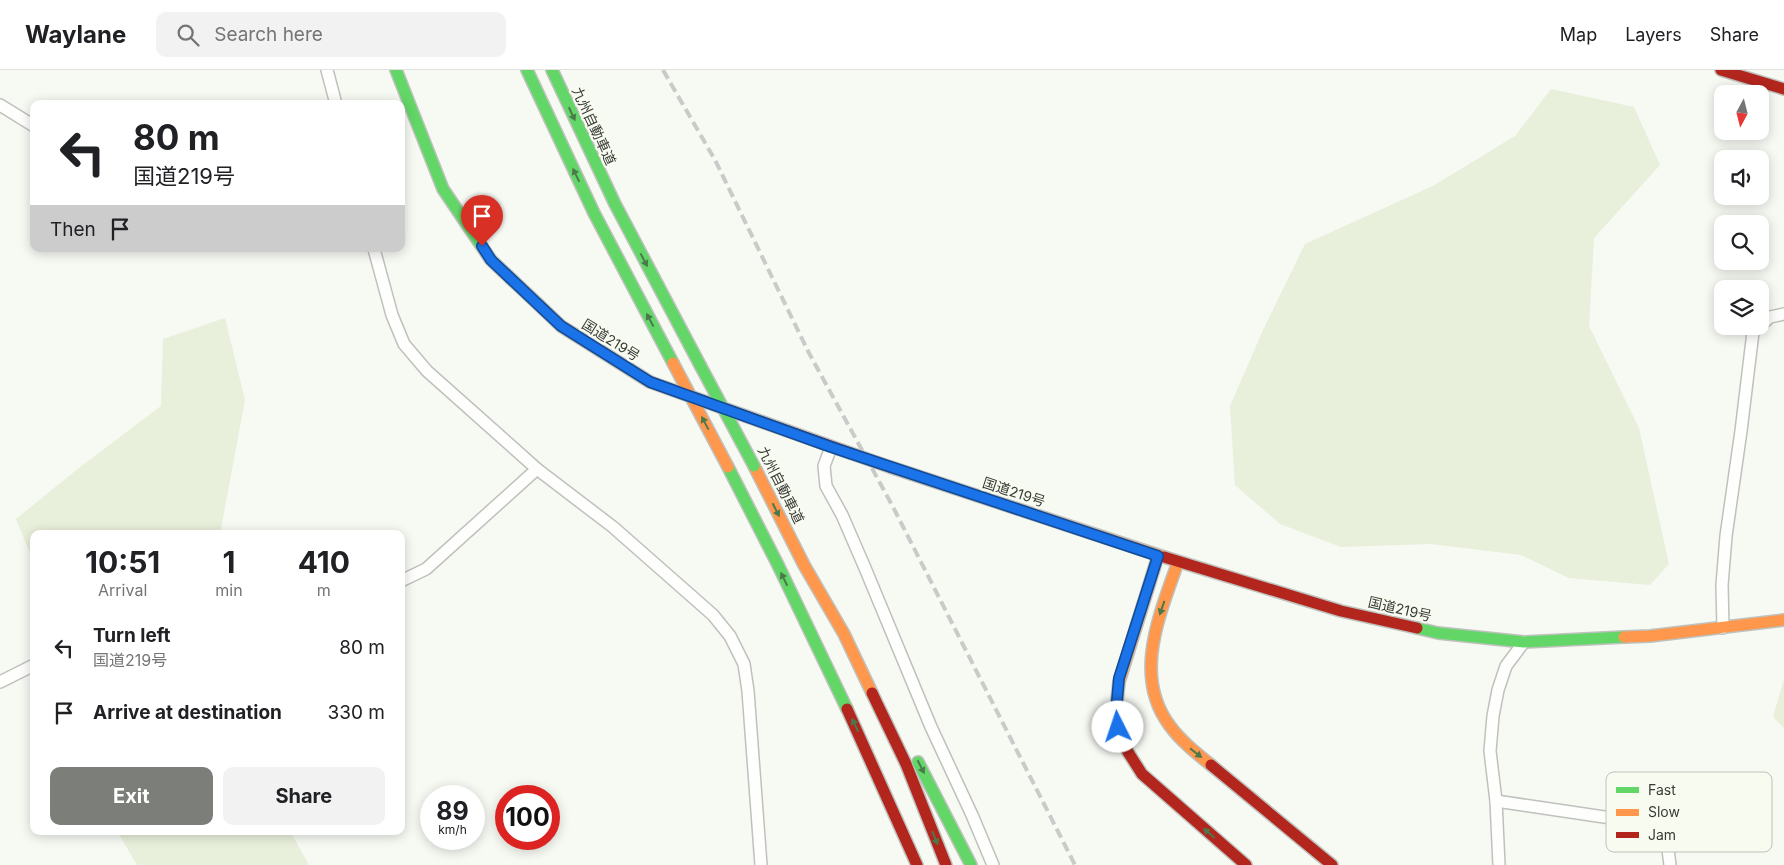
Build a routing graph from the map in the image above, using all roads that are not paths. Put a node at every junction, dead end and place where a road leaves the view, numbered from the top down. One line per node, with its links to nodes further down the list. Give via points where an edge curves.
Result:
1 (327, 70): 7 (street)
2 (396, 70): 14 (main road, 国道219号, via 443,188 491,260 561,326 650,382)
3 (527, 70): 25 (main road, one-way to 3, bridge, via 759,525 594,213)
4 (552, 70): 21 (main road, 九州自動車道, one-way to 21, bridge, via 599,172 804,564)
5 (1721, 70): 6 (main road)
6 (1784, 89)
7 (335, 100)
8 (0, 105): 9 (street)
9 (30, 124)
10 (375, 252): 15 (street, via 392,315 404,344 426,371)
11 (1784, 314): 12 (street)
12 (1769, 318)
13 (1753, 335): 20 (street, via 1727,527 1722,585)
14 (831, 447): 16 (main road, 国道219号, bridge); 34 (street, via 824,466 826,486 866,568 930,727)
15 (538, 469): 18 (street, via 426,569); 30 (street, via 613,527 713,615 730,636 744,664 748,691)
16 (1158, 556): 17 (main road, 国道219号); 35 (main road, one-way to 16, via 1142,774 1128,753 1118,727 1119,678)
17 (1178, 562): 22 (main road, 国道219号, via 1341,611 1438,633); 36 (main road, one-way to 36, via 1156,626 1149,664 1151,683 1163,718 1174,734)
18 (405, 579)
19 (1784, 620): 20 (main road, 国道219号)
20 (1723, 628): 22 (main road, 国道219号, via 1650,636)
21 (844, 634): 32 (main road, 九州自動車道, one-way to 32, via 906,764); 33 (main road, one-way to 33, via 916,757)
22 (1524, 642): 26 (street, via 1506,666 1493,716 1490,752)
23 (30, 666): 24 (street)
24 (0, 682)
25 (876, 769): 29 (main road); 31 (main road)
26 (1496, 801): 27 (street); 37 (street)
27 (1606, 817)
28 (1669, 852): 38 (street)
29 (899, 855)
30 (761, 865)
31 (917, 865)
32 (946, 865)
33 (971, 865)
34 (993, 865)
35 (1246, 865)
36 (1332, 865)
37 (1499, 865)
38 (1670, 865)

